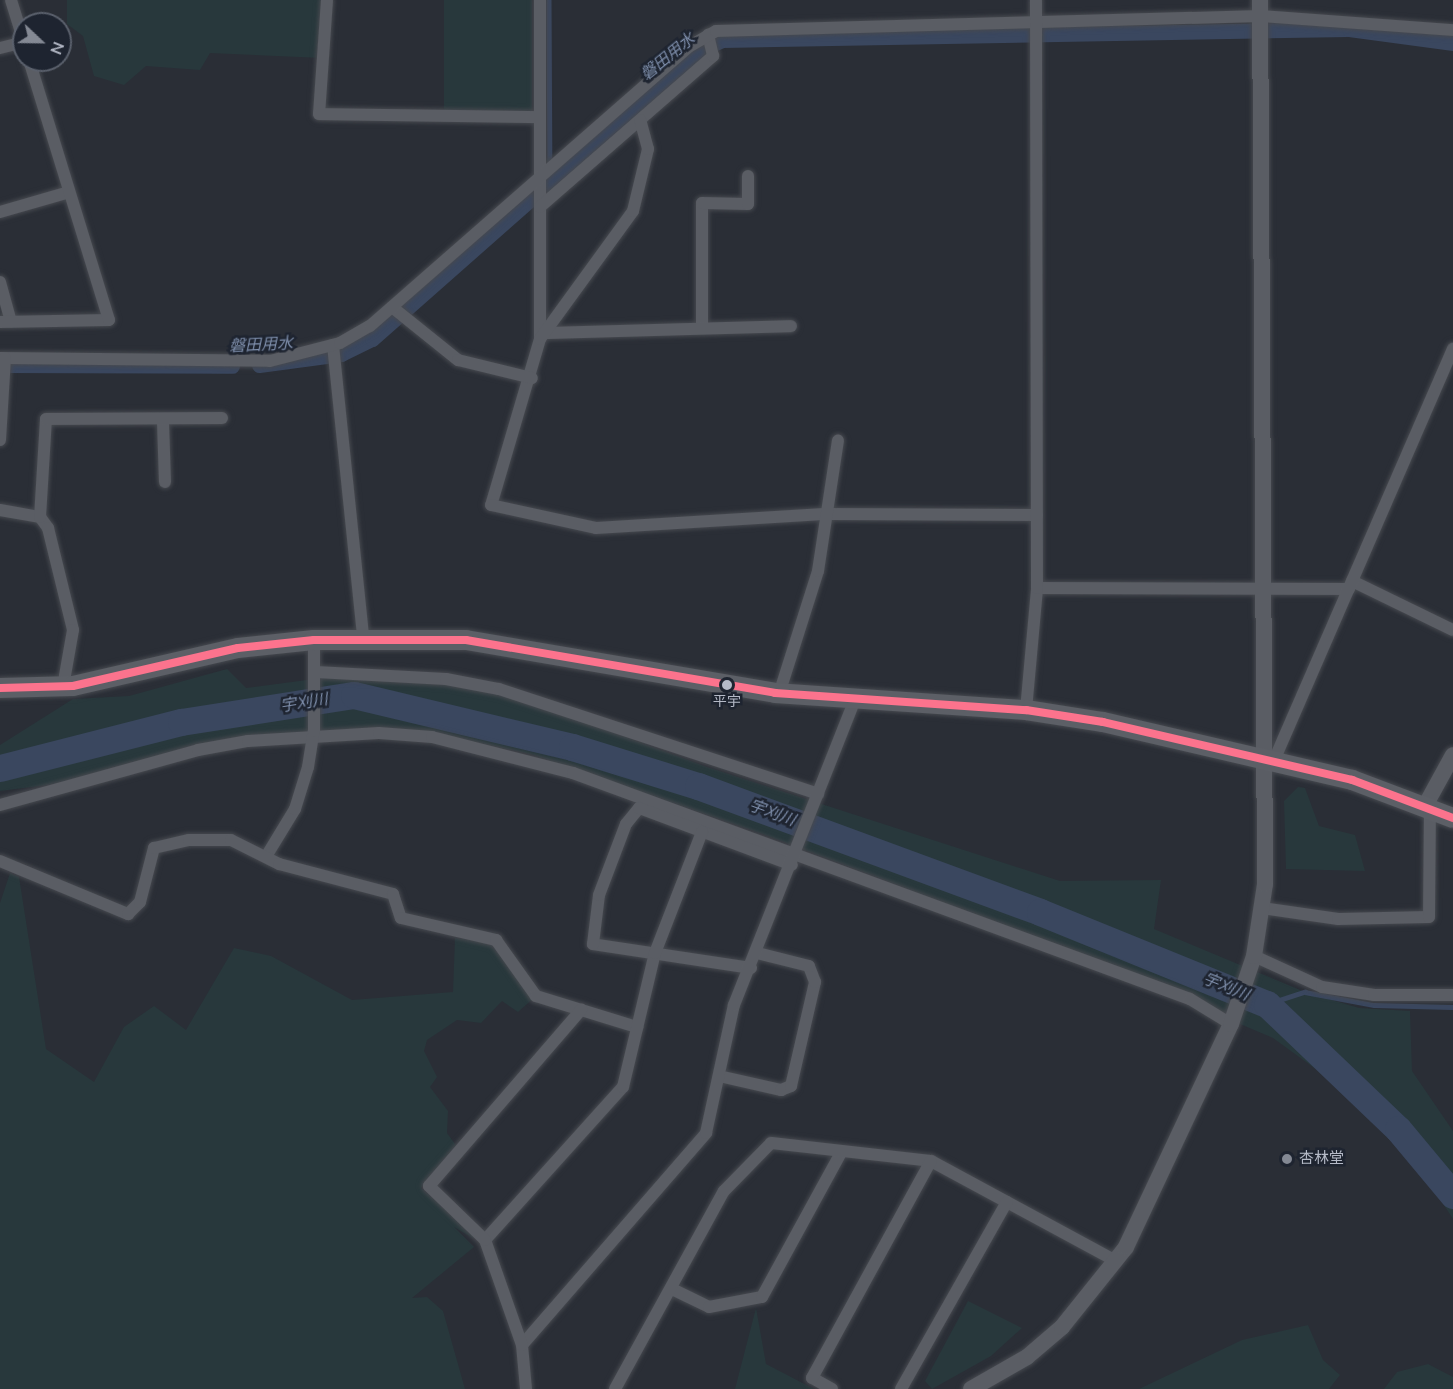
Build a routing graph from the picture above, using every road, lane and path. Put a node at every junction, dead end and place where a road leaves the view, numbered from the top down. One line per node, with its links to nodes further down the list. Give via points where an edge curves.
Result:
1 (327, 0): 9 (street, via 319,114)
2 (540, 0): 9 (street)
3 (1036, 0): 5 (street)
4 (1261, 8): 5 (street); 6 (street); 37 (street)
5 (1036, 24): 7 (street, via 737,28); 33 (street)
6 (1453, 30)
7 (708, 35): 10 (street, via 713,56); 12 (street)
8 (32, 72): 13 (street)
9 (540, 117): 12 (street)
10 (640, 120): 14 (street); 21 (street, via 648,149 633,211 587,267)
11 (748, 176): 20 (street, via 748,204 702,203)
12 (540, 177): 14 (street); 17 (street)
13 (66, 193): 15 (street); 18 (street, via 109,320)
14 (540, 207): 21 (street)
15 (0, 212)
16 (0, 282): 18 (street)
17 (392, 307): 22 (street, via 370,326); 25 (street, via 458,360)
18 (5, 322)
19 (791, 326): 20 (street)
20 (702, 328): 21 (street)
21 (543, 336): 25 (street)
22 (333, 345): 24 (street, via 270,361); 39 (street)
23 (1453, 349): 35 (street)
24 (2, 358): 28 (street)
25 (532, 378): 32 (street, via 492,505 596,528)
26 (222, 418): 27 (street)
27 (163, 422): 30 (street); 34 (street, via 46,419)
28 (0, 440)
29 (838, 441): 32 (street)
30 (165, 482)
31 (0, 510): 34 (street)
32 (828, 514): 33 (street); 44 (street, via 818,571)
33 (1037, 515): 36 (street)
34 (40, 517): 42 (street, via 48,528 54,567 72,614)
35 (1350, 585): 37 (street); 38 (street); 49 (street)
36 (1037, 588): 37 (street); 46 (street)
37 (1265, 589): 49 (street)
38 (1453, 630)
39 (363, 637): 40 (main road); 44 (main road, via 466,640 543,650)
40 (314, 640): 41 (street); 42 (main road, via 238,648)
41 (316, 672): 47 (street); 50 (street, via 446,679 499,689)
42 (63, 687): 43 (main road)
43 (0, 688)
44 (779, 694): 45 (main road)
45 (855, 699): 46 (main road); 50 (street)
46 (1026, 710): 49 (main road, via 1103,722)
47 (313, 734): 51 (street, via 198,750); 55 (street, via 295,808); 56 (street, via 385,734 490,749 573,773)
48 (1453, 755): 52 (street)
49 (1269, 764): 52 (main road, via 1352,780); 58 (street)
50 (817, 796): 56 (street)
51 (0, 805)
52 (1428, 807): 53 (main road); 58 (street, via 1429,917 1338,919)
53 (1453, 818)
54 (702, 832): 56 (street); 59 (street); 59 (street, via 639,807 626,824 599,895 593,944)
55 (267, 855): 57 (street, via 231,840 189,840 154,848 140,902 128,914); 64 (street, via 279,864 393,894 401,918 496,940 536,996)
56 (795, 856): 60 (street); 65 (street, via 1190,999)
57 (0, 861)
58 (1262, 908): 61 (street)
59 (656, 953): 62 (street); 66 (street)
60 (757, 953): 62 (street); 67 (street, via 808,966 815,982 791,1086 781,1090)
61 (1254, 956): 63 (street, via 1322,987 1374,995); 65 (street)
62 (751, 968): 67 (street, via 734,1005)
63 (1453, 995)
64 (581, 1010): 66 (street); 71 (street, via 429,1186)
65 (1231, 1024): 72 (street, via 1155,1190)
66 (637, 1027): 71 (street, via 623,1088)
67 (718, 1076): 74 (street, via 706,1133)
68 (842, 1151): 69 (street); 73 (street, via 771,1143 723,1191); 73 (street, via 762,1297 709,1307)
69 (931, 1161): 70 (street); 77 (street, via 812,1378)
70 (1007, 1202): 72 (street); 78 (street)
71 (485, 1240): 74 (street)
72 (1116, 1261): 79 (street, via 1062,1326 1027,1357)
73 (672, 1289): 76 (street)
74 (522, 1345): 75 (street)
75 (526, 1389)
76 (615, 1389)
77 (832, 1389)
78 (901, 1389)
79 (971, 1389)

